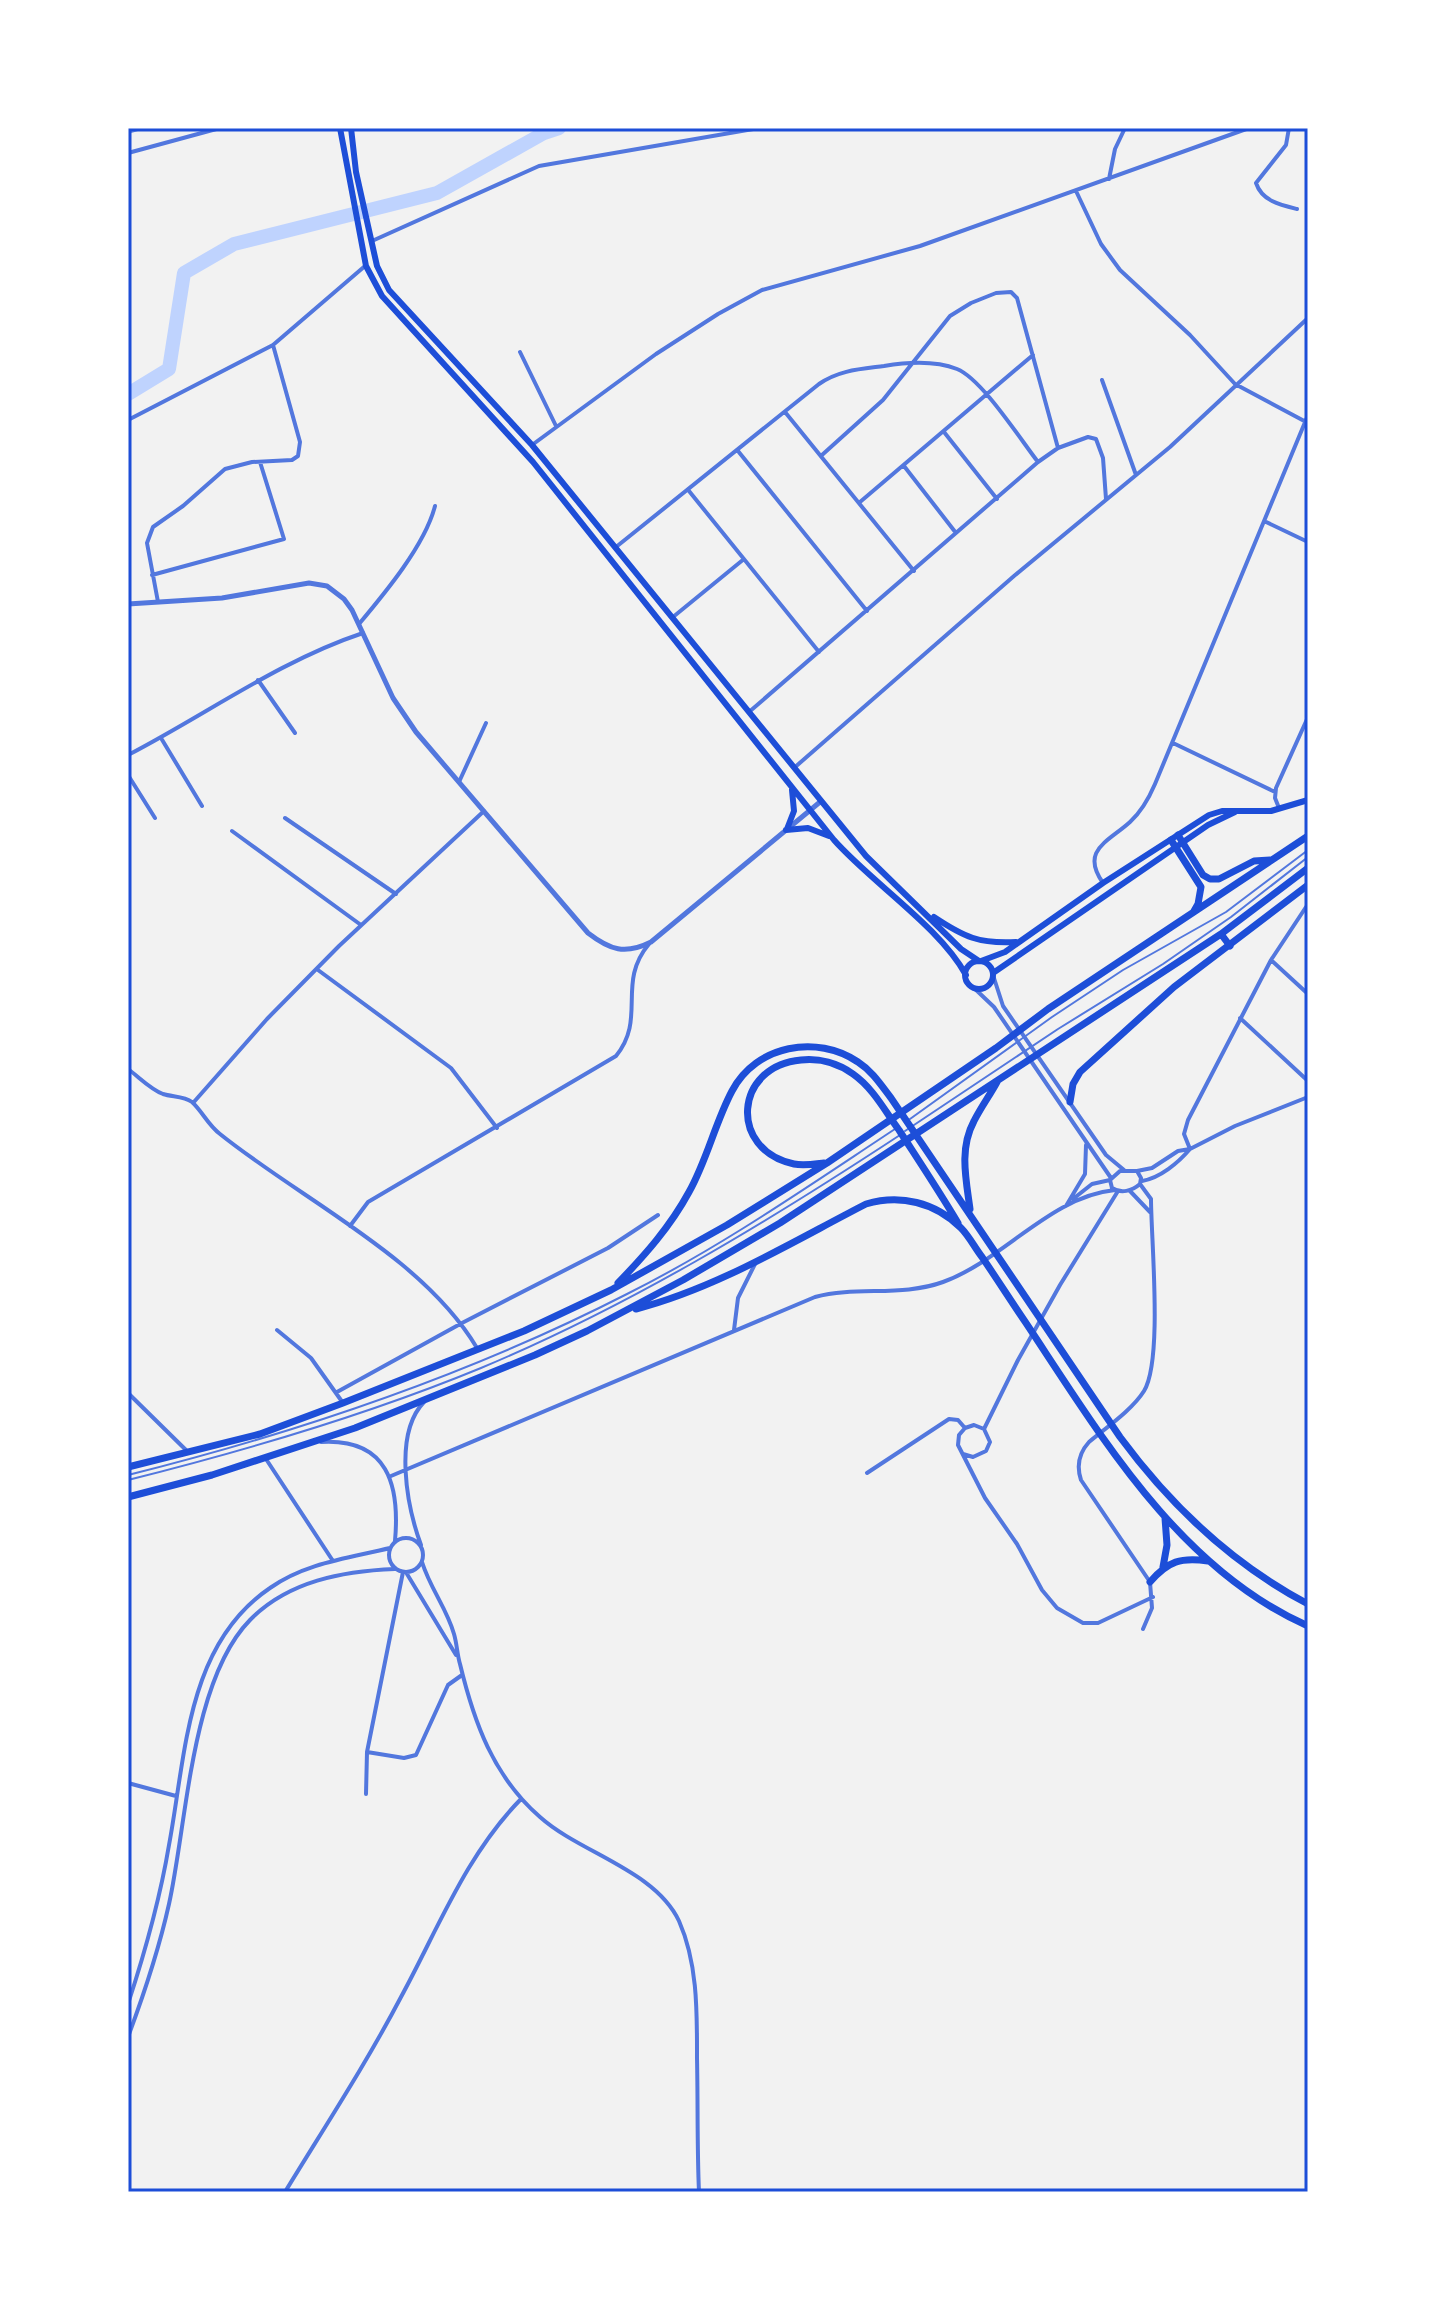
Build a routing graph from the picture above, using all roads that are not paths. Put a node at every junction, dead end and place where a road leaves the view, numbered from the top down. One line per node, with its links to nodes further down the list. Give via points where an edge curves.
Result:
1 (220, 128): 8 (street)
2 (340, 128): 13 (main road)
3 (351, 128): 12 (main road)
4 (759, 128): 12 (street, via 539,166)
5 (1125, 128): 9 (street)
6 (1249, 128): 9 (street)
7 (1289, 128): 11 (street, via 1286,145 1256,183 1265,197)
8 (128, 153)
9 (1109, 179): 10 (street)
10 (1076, 191): 20 (street, via 1111,261); 26 (street, via 920,246 762,290 656,354)
11 (1297, 209)
12 (372, 241): 28 (main road, via 381,275 399,303)
13 (366, 266): 15 (street); 66 (main road, via 389,306 525,453)
14 (1308, 318): 20 (street)
15 (273, 345): 24 (street); 32 (street, via 300,450 292,460)
16 (520, 352): 26 (street)
17 (1033, 355): 18 (street, via 1017,298 1004,291 950,316); 21 (street); 29 (street)
18 (912, 362): 21 (street, via 958,369); 22 (street, via 835,374); 31 (street, via 883,400)
19 (1102, 380): 35 (street)
20 (1235, 384): 25 (street); 35 (street)
21 (986, 395): 27 (street); 33 (street)
22 (785, 412): 30 (street); 31 (street)
23 (1308, 415): 25 (street)
24 (128, 420)
25 (1306, 422): 41 (street)
26 (556, 426): 28 (street)
27 (944, 432): 34 (street); 37 (street)
28 (532, 445): 44 (main road)
29 (1058, 448): 33 (street); 38 (street, via 1096,439)
30 (738, 451): 36 (street); 50 (street)
31 (822, 455): 39 (street)
32 (260, 462): 47 (street, via 219,473 153,527 147,543); 47 (street, via 284,539)
33 (1038, 462): 37 (street)
34 (904, 466): 39 (street); 42 (street)
35 (1136, 475): 38 (street)
36 (689, 491): 44 (street); 45 (street)
37 (997, 499): 42 (street)
38 (1106, 500): 63 (street)
39 (860, 502): 46 (street)
40 (435, 506): 52 (street, via 401,569)
41 (1264, 521): 43 (street); 61 (street)
42 (956, 533): 46 (street)
43 (1308, 542)
44 (616, 547): 51 (main road)
45 (744, 559): 51 (street); 54 (street)
46 (914, 571): 50 (street)
47 (152, 575): 48 (street)
48 (158, 602): 49 (street); 52 (street, via 320,584 344,599)
49 (128, 604)
50 (867, 611): 54 (street)
51 (673, 617): 56 (main road)
52 (359, 624): 53 (street)
53 (363, 633): 55 (street); 65 (street, via 393,698)
54 (819, 652): 56 (street)
55 (258, 680): 59 (street); 60 (street)
56 (749, 712): 63 (main road)
57 (1308, 717): 67 (street)
58 (486, 723): 65 (street)
59 (295, 733)
60 (161, 738): 62 (street); 70 (street)
61 (1173, 743): 67 (street); 88 (street, via 1145,803 1097,851 1094,869)
62 (128, 755)
63 (794, 768): 69 (main road)
64 (128, 775): 75 (street)
65 (459, 782): 73 (street)
66 (789, 784): 71 (main road); 77 (main road, via 795,804)
67 (1275, 792): 72 (street)
68 (1308, 800): 72 (main road)
69 (820, 802): 71 (street); 92 (main road)
70 (202, 806)
71 (810, 810): 77 (street); 81 (main road)
72 (1280, 810): 74 (main road)
73 (484, 811): 90 (street); 96 (street, via 588,933 613,949 632,950)
74 (1235, 812): 80 (main road, via 1209,815); 82 (main road)
75 (155, 818)
76 (285, 818): 90 (street)
77 (786, 830): 81 (main road, via 815,829); 96 (street)
78 (232, 831): 94 (street)
79 (1308, 836): 86 (main road)
80 (1175, 837): 82 (main road); 83 (main road); 88 (main road)
81 (834, 840): 103 (main road, via 913,915)
82 (1183, 843): 83 (main road); 86 (main road, via 1210,879 1254,861)
83 (1175, 848): 93 (main road, via 1201,887); 102 (main road)
84 (1308, 850): 106 (lane, via 1226,912)
85 (1308, 857): 109 (lane, via 1231,917 1058,1029)
86 (1273, 860): 93 (main road)
87 (1308, 868): 95 (main road)
88 (1103, 883): 97 (main road)
89 (1308, 885): 98 (main road)
90 (396, 894): 94 (street)
91 (1308, 904): 99 (street)
92 (921, 908): 97 (main road, via 971,939); 100 (main road)
93 (1191, 915): 106 (main road)
94 (361, 925): 101 (street)
95 (1221, 934): 98 (main road); 109 (main road)
96 (651, 942): 116 (street, via 633,972 632,1024 616,1056)
97 (1020, 942): 100 (main road)
98 (1230, 946): 114 (main road, via 1163,995 1085,1067 1073,1084)
99 (1271, 960): 105 (street); 107 (street)
100 (980, 961): 102 (main road); 103 (main road, via 971,964)
101 (318, 970): 115 (street); 116 (street, via 451,1068)
102 (993, 974): 104 (main road, via 985,987); 114 (street, via 1003,1006)
103 (966, 975): 104 (main road)
104 (974, 988): 117 (street, via 994,1007)
105 (1308, 994)
106 (1050, 1013): 108 (main road)
107 (1240, 1018): 112 (street); 118 (street, via 1188,1120 1184,1134)
108 (999, 1050): 119 (main road); 153 (lane, via 946,1096 765,1216 594,1311 480,1363 289,1431)
109 (1012, 1066): 111 (main road); 153 (lane, via 769,1220 596,1315 481,1368 341,1419)
110 (128, 1069): 115 (street, via 159,1092)
111 (998, 1081): 127 (main road, via 975,1118 965,1148); 134 (main road, via 769,1230)
112 (1308, 1081)
113 (1308, 1097): 118 (street)
114 (1070, 1102): 120 (street, via 1106,1155)
115 (193, 1103): 130 (street, via 222,1137)
116 (497, 1129): 130 (street, via 368,1202)
117 (1086, 1142): 122 (street); 126 (street, via 1085,1174)
118 (1190, 1149): 121 (street); 123 (street)
119 (827, 1163): 131 (main road, via 780,1159 753,1135 746,1111 754,1086 771,1068 797,1060 826,1061 853,1073 882,1105); 133 (main road)
120 (1124, 1170): 121 (street); 122 (street)
121 (1137, 1171): 123 (street)
122 (1111, 1179): 124 (street); 126 (street, via 1086,1188)
123 (1141, 1183): 125 (street); 128 (street, via 1150,1195)
124 (1116, 1190): 125 (street); 126 (street); 144 (street)
125 (1130, 1190): 128 (street)
126 (1065, 1207): 137 (street, via 946,1281 917,1289 826,1294)
127 (970, 1211): 133 (main road, via 891,1098 860,1063 829,1049 795,1047 764,1057 741,1077 679,1210); 167 (main road, via 1150,1477 1234,1558)
128 (1150, 1212): 165 (street, via 1151,1373 1137,1400 1089,1442 1078,1464 1081,1480)
129 (658, 1215): 135 (street, via 608,1248)
130 (350, 1226): 135 (street, via 440,1298)
131 (961, 1228): 132 (main road, via 921,1203 885,1199); 155 (main road, via 1109,1446)
132 (759, 1259): 134 (main road); 137 (street, via 742,1287)
133 (611, 1290): 138 (main road)
134 (623, 1312): 141 (main road, via 535,1355)
135 (462, 1323): 138 (street); 139 (street)
136 (277, 1330): 139 (street, via 311,1358)
137 (734, 1330): 150 (street)
138 (478, 1351): 142 (main road)
139 (337, 1392): 142 (street)
140 (128, 1393): 146 (street)
141 (430, 1396): 145 (main road, via 387,1417); 150 (street, via 410,1421)
142 (343, 1403): 146 (main road)
143 (965, 1428): 144 (street); 147 (street, via 957,1440); 151 (street, via 949,1419)
144 (984, 1429): 147 (street, via 990,1442 986,1451 973,1457)
145 (307, 1443): 148 (main road); 152 (street, via 358,1445)
146 (190, 1454): 149 (main road)
147 (963, 1454): 166 (street, via 985,1498 1057,1608 1083,1623 1098,1623)
148 (264, 1457): 154 (main road); 159 (street)
149 (128, 1467)
150 (406, 1470): 152 (street); 157 (street)
151 (867, 1473)
152 (391, 1476): 156 (street, via 398,1507)
153 (128, 1477)
154 (128, 1497)
155 (1165, 1516): 161 (main road); 162 (main road)
156 (395, 1541): 157 (street, via 411,1538); 158 (street)
157 (421, 1545): 160 (street)
158 (390, 1548): 159 (street); 163 (street)
159 (333, 1561): 175 (street, via 272,1586 241,1612 217,1644 189,1725)
160 (422, 1562): 164 (street); 170 (street, via 454,1632)
161 (1211, 1562): 162 (main road, via 1188,1560); 168 (main road, via 1254,1597)
162 (1163, 1567): 165 (main road)
163 (395, 1569): 164 (street); 178 (street, via 352,1571 297,1588 264,1608 237,1635 219,1667 206,1708)
164 (405, 1572): 170 (street); 172 (street)
165 (1150, 1582): 166 (street)
166 (1153, 1597): 169 (street)
167 (1308, 1604)
168 (1308, 1626)
169 (1143, 1629)
170 (459, 1661): 171 (street)
171 (463, 1675): 172 (street, via 448,1685 416,1755); 176 (street, via 484,1744)
172 (367, 1752): 174 (street)
173 (128, 1783): 175 (street)
174 (366, 1794)
175 (177, 1796): 177 (street)
176 (521, 1799): 181 (street, via 486,1840 396,2007); 182 (street, via 566,1837 654,1890 679,1921 696,1997)
177 (170, 1844): 178 (street); 179 (street)
178 (180, 1846): 180 (street, via 160,1941)
179 (128, 2004)
180 (128, 2037)
181 (285, 2192)
182 (699, 2192)

